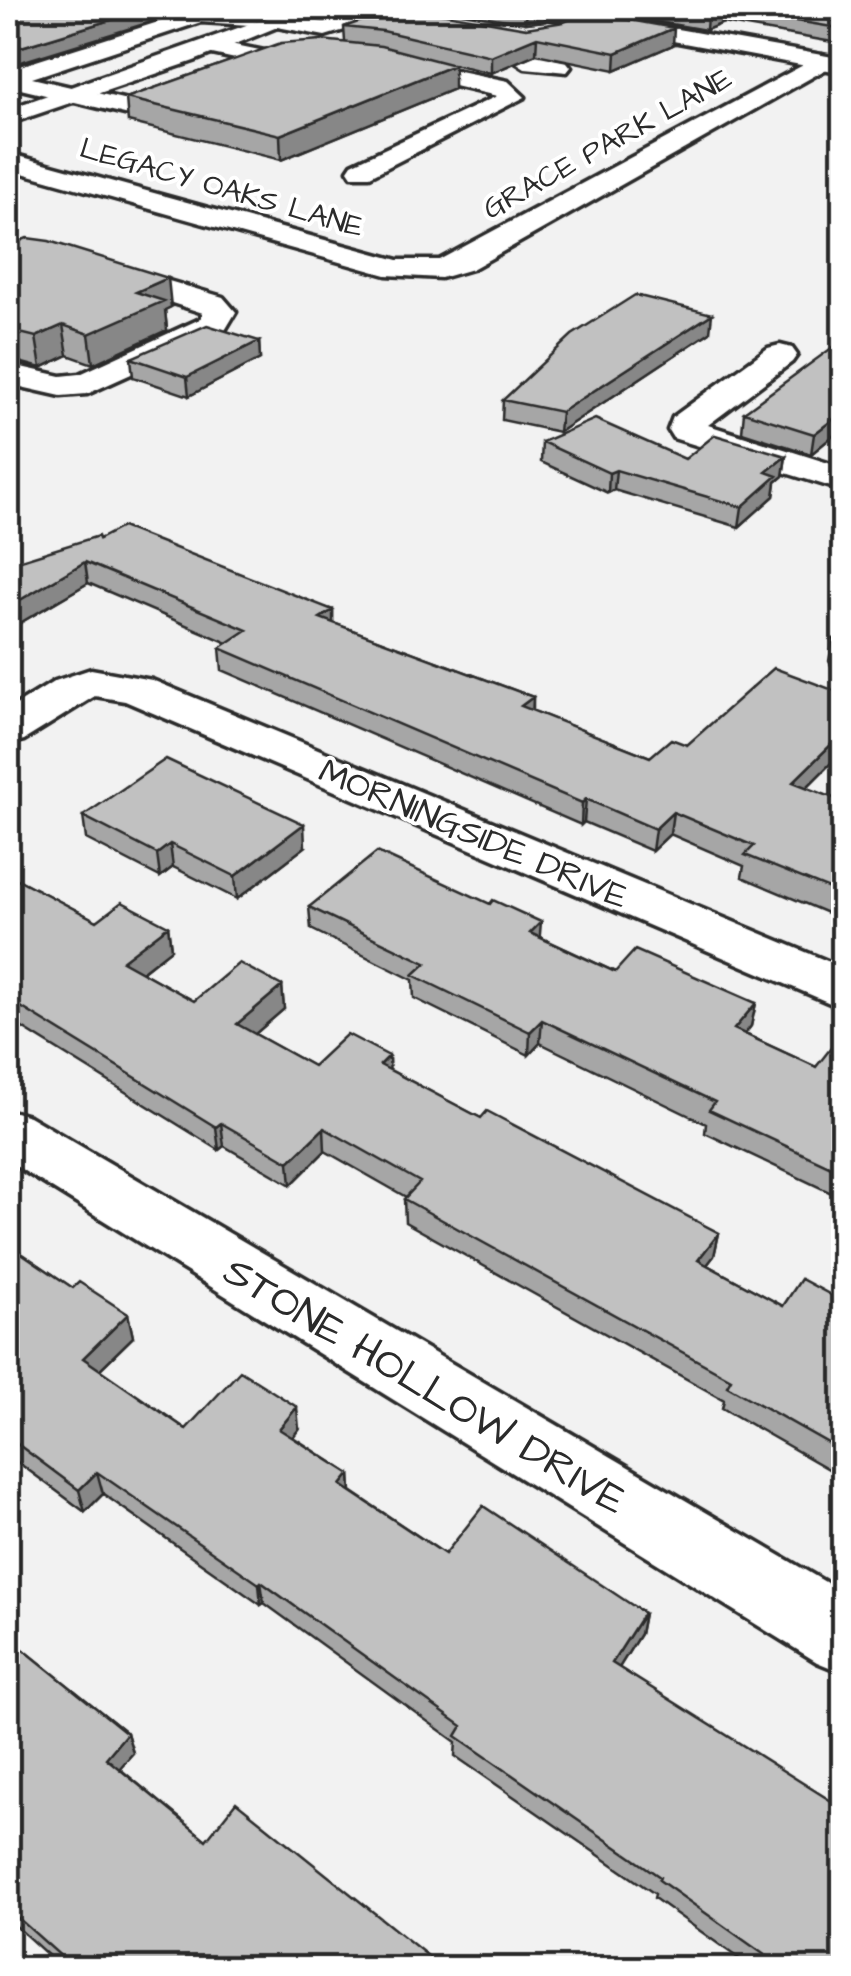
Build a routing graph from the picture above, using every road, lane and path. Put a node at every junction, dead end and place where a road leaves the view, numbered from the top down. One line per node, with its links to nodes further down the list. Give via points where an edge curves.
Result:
1 (313, 8): 4 (street)
2 (528, 8): 5 (street)
3 (844, 13): 9 (street)
4 (281, 14): 6 (street); 7 (street, via 325,29 386,10); 11 (street)
5 (584, 18): 8 (street); 10 (street)
6 (250, 19): 15 (street, via 199,16); 16 (street)
7 (447, 20)
8 (621, 24): 13 (street); 14 (street, via 525,60)
9 (822, 24)
10 (539, 34)
11 (210, 47): 12 (street); 17 (street)
12 (287, 53): 17 (street, via 129,108); 21 (street, via 350,56 500,86 513,97)
13 (833, 64): 23 (street, GRACE PARK LANE, via 461,263)
14 (559, 68)
15 (8, 78): 16 (street)
16 (43, 88): 17 (street); 18 (street)
17 (72, 95): 19 (street)
18 (8, 100)
19 (8, 117)
20 (8, 162): 23 (street, LEGACY OAKS LANE)
21 (361, 170)
22 (8, 250): 25 (street, via 56,257 212,304 220,312 212,326 86,384 61,386)
23 (421, 271)
24 (780, 355): 26 (street, via 686,430)
25 (8, 374)
26 (844, 480)
27 (8, 730): 28 (street, MORNINGSIDE DRIVE, via 71,690 103,682 136,689)
28 (844, 990)
29 (8, 1132): 30 (street, STONE HOLLOW DRIVE)
30 (844, 1636)

